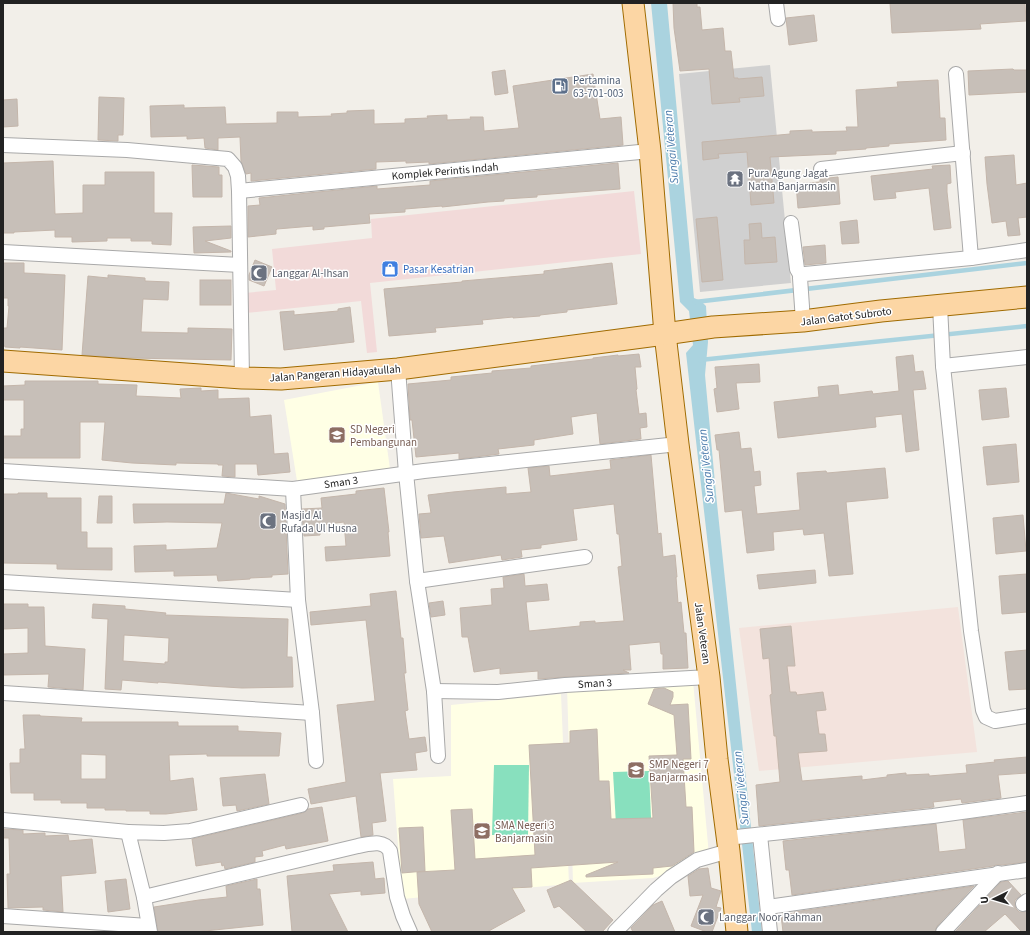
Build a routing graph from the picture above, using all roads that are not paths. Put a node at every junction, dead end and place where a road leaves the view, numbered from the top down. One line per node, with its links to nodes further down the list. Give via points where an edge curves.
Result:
1 (633, 3): 7 (main road, Jalan Veteran)
2 (776, 3): 3 (street); 4 (street)
3 (782, 3)
4 (778, 19)
5 (956, 74): 8 (street)
6 (3, 145): 10 (street, via 127,150 228,159 235,167)
7 (650, 151): 10 (street, Komplek Perintis Indah); 20 (main road, Jalan Veteran)
8 (963, 153): 9 (street); 14 (street)
9 (821, 169)
10 (239, 191): 15 (street)
11 (792, 223): 16 (street, via 797,269)
12 (1027, 250): 14 (street)
13 (3, 252): 15 (street)
14 (971, 258): 16 (street, via 804,274)
15 (240, 265): 25 (street)
16 (801, 279): 19 (street)
17 (1027, 297): 18 (main road, Jalan Gatot Subroto)
18 (940, 313): 19 (main road, Jalan Gatot Subroto, via 881,311); 23 (street)
19 (803, 321): 20 (main road, Jalan Gatot Subroto, via 713,327)
20 (665, 334): 24 (main road, Jalan Pangeran Hidayatullah); 26 (main road, Jalan Veteran)
21 (1027, 357): 23 (street)
22 (3, 361): 25 (main road, Jalan Pangeran Hidayatullah)
23 (943, 366): 38 (street, via 971,631 983,710 986,717 995,720)
24 (398, 369): 25 (main road, Jalan Pangeran Hidayatullah, via 281,379); 28 (street)
25 (242, 378)
26 (678, 444): 28 (street, Sman 3); 34 (main road, Jalan Veteran)
27 (3, 471): 29 (street, Sman 3)
28 (406, 473): 29 (street, Sman 3); 32 (street)
29 (293, 489): 33 (street)
30 (585, 557): 32 (street)
31 (3, 582): 33 (street)
32 (417, 582): 35 (street)
33 (298, 600): 37 (street)
34 (709, 677): 35 (street, Sman 3, via 565,685 498,692); 46 (main road, Jalan Veteran, via 717,759)
35 (434, 692): 39 (street)
36 (3, 693): 37 (street)
37 (312, 713): 40 (street)
38 (1027, 716)
39 (438, 756)
40 (316, 761)
41 (1027, 803): 45 (street)
42 (301, 805): 44 (street, via 190,831)
43 (3, 820): 44 (street)
44 (128, 832): 49 (street)
45 (756, 835): 46 (street); 50 (street)
46 (731, 842): 54 (street, via 671,877); 55 (main road, Jalan Veteran)
47 (1027, 870): 48 (street)
48 (998, 873): 50 (street); 57 (street)
49 (144, 897): 52 (street); 53 (street, via 358,846 384,844 390,851 397,897)
50 (768, 907): 56 (street)
51 (3, 916): 52 (street)
52 (149, 929)
53 (410, 932)
54 (615, 932)
55 (737, 932)
56 (770, 932)
57 (943, 932)

